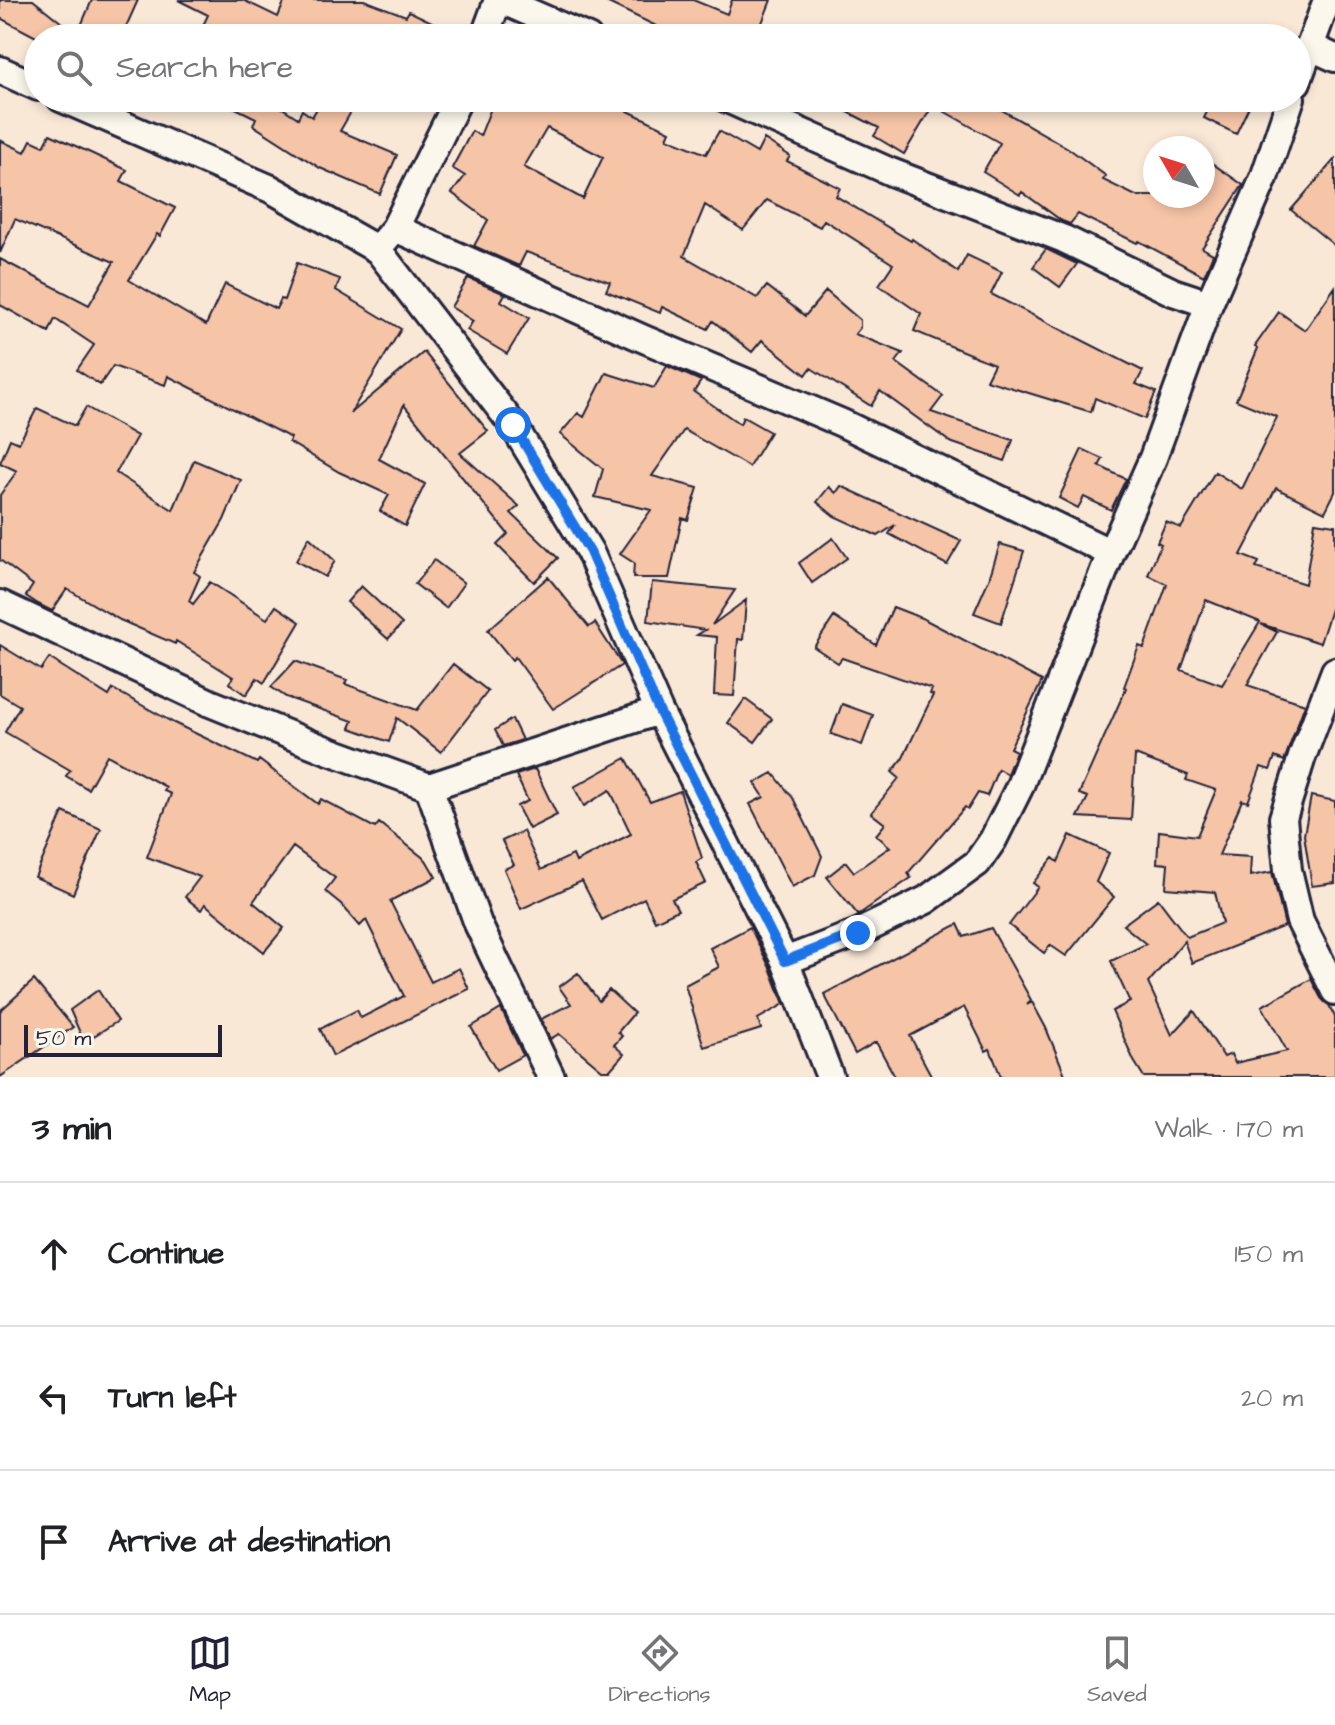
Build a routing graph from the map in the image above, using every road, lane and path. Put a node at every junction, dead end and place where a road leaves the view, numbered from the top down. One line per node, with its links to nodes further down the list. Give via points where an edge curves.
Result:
1 (500, 0): 3 (street); 4 (street)
2 (1327, 0): 5 (street)
3 (490, 24)
4 (556, 24)
5 (1311, 41)
6 (1311, 47): 7 (street)
7 (1335, 58)
8 (0, 70): 9 (street)
9 (24, 81)
10 (93, 112): 15 (street, via 271,189)
11 (452, 112): 14 (street)
12 (756, 112): 16 (street)
13 (1286, 112): 16 (street)
14 (395, 228): 15 (street); 17 (street, via 842,423)
15 (378, 250): 20 (street, via 521,438 590,552)
16 (1209, 304): 17 (street, via 1153,458)
17 (1111, 553): 22 (street, via 1019,788 977,863 926,900)
18 (0, 604): 21 (street, via 210,703)
19 (1335, 671): 23 (street, via 1283,818 1300,921)
20 (659, 711): 21 (street); 22 (street)
21 (429, 787): 24 (street, via 478,924)
22 (785, 961): 25 (street)
23 (1335, 991)
24 (551, 1077)
25 (830, 1077)

